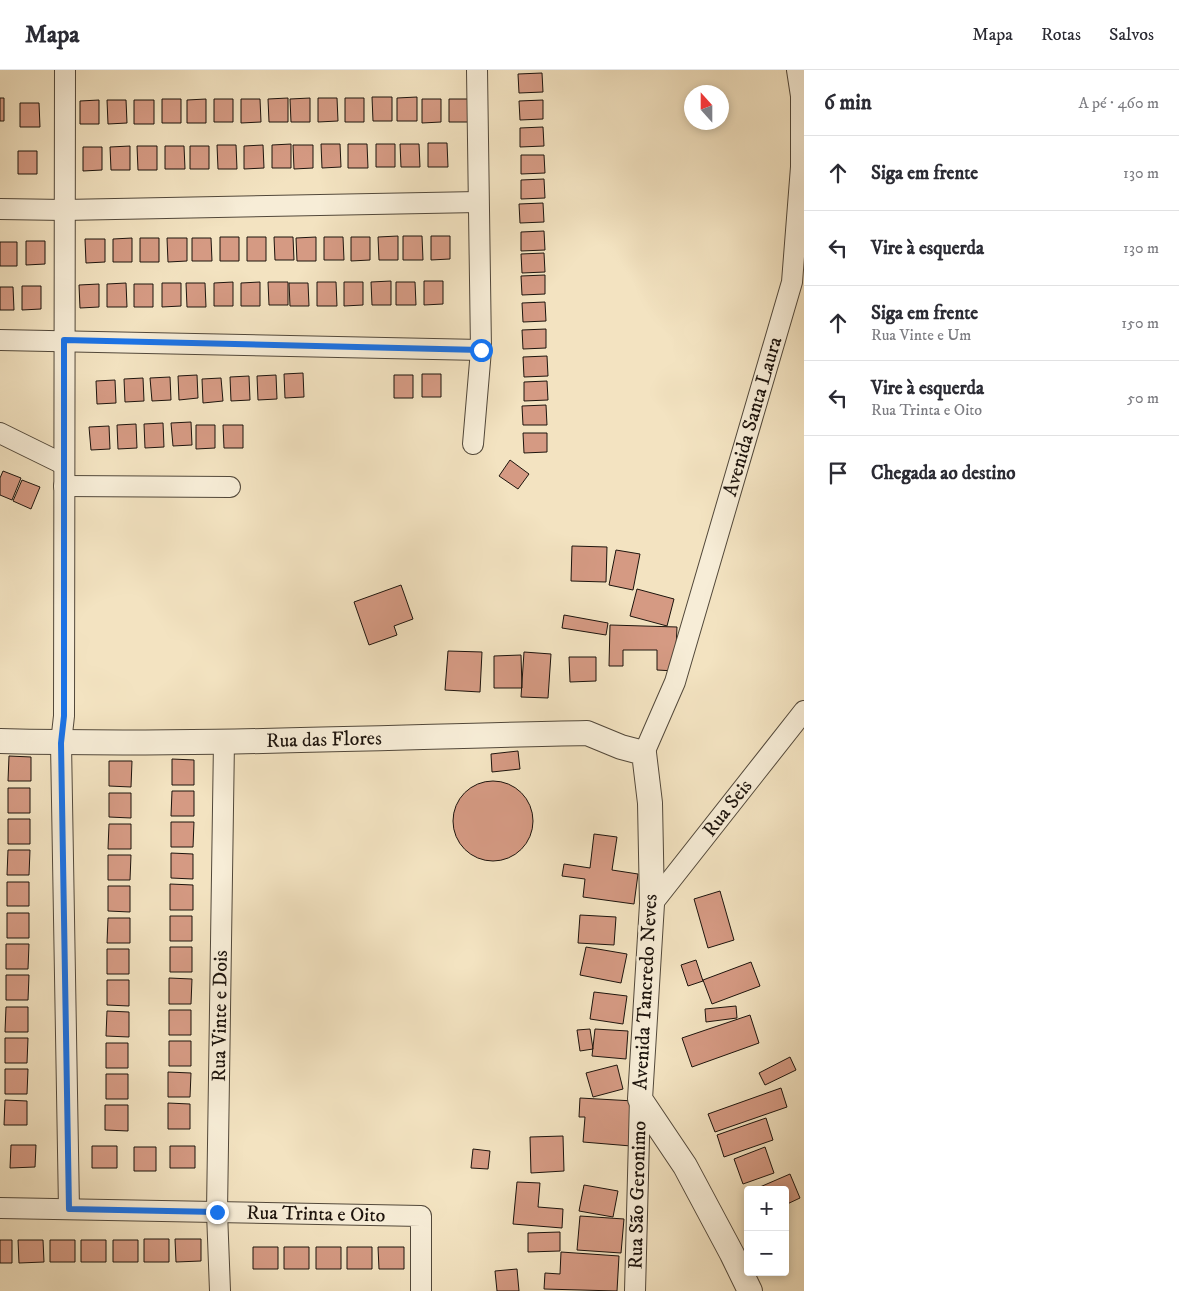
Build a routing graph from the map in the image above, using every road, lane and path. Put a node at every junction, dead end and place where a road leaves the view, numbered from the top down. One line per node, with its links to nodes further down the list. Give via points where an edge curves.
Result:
1 (65, 70): 6 (street)
2 (477, 70): 4 (street)
3 (797, 70): 19 (street, Avenida Santa Laura, via 801,96 801,166 792,282 674,682)
4 (478, 202): 6 (street); 9 (street)
5 (0, 209): 6 (street)
6 (64, 210): 8 (street)
7 (0, 340): 8 (street)
8 (64, 340): 9 (street); 12 (street)
9 (481, 350): 11 (street)
10 (0, 433): 12 (street)
11 (474, 444)
12 (64, 464): 13 (street)
13 (64, 486): 14 (street); 18 (street, via 64,716)
14 (230, 487)
15 (804, 711): 20 (street, Rua Seis)
16 (224, 741): 18 (street, Rua das Flores); 19 (street, Rua das Flores, via 587,733); 24 (street, Rua Vinte e Dois)
17 (0, 742): 18 (street, Rua das Flores)
18 (61, 743): 23 (street)
19 (644, 753): 20 (street, Avenida Tancredo Neves, via 650,803)
20 (652, 904): 21 (street, Avenida Tancredo Neves)
21 (640, 1099): 27 (street, Rua São Geronimo); 28 (street, Avenida Tancredo Neves, via 685,1166)
22 (0, 1208): 23 (street, Rua Trinta e Oito)
23 (69, 1209): 24 (street, Rua Trinta e Oito)
24 (217, 1212): 25 (street, Rua Vinte e Dois); 26 (street, Rua Trinta e Oito, via 421,1216)
25 (220, 1291)
26 (421, 1291)
27 (635, 1291)
28 (750, 1291)

